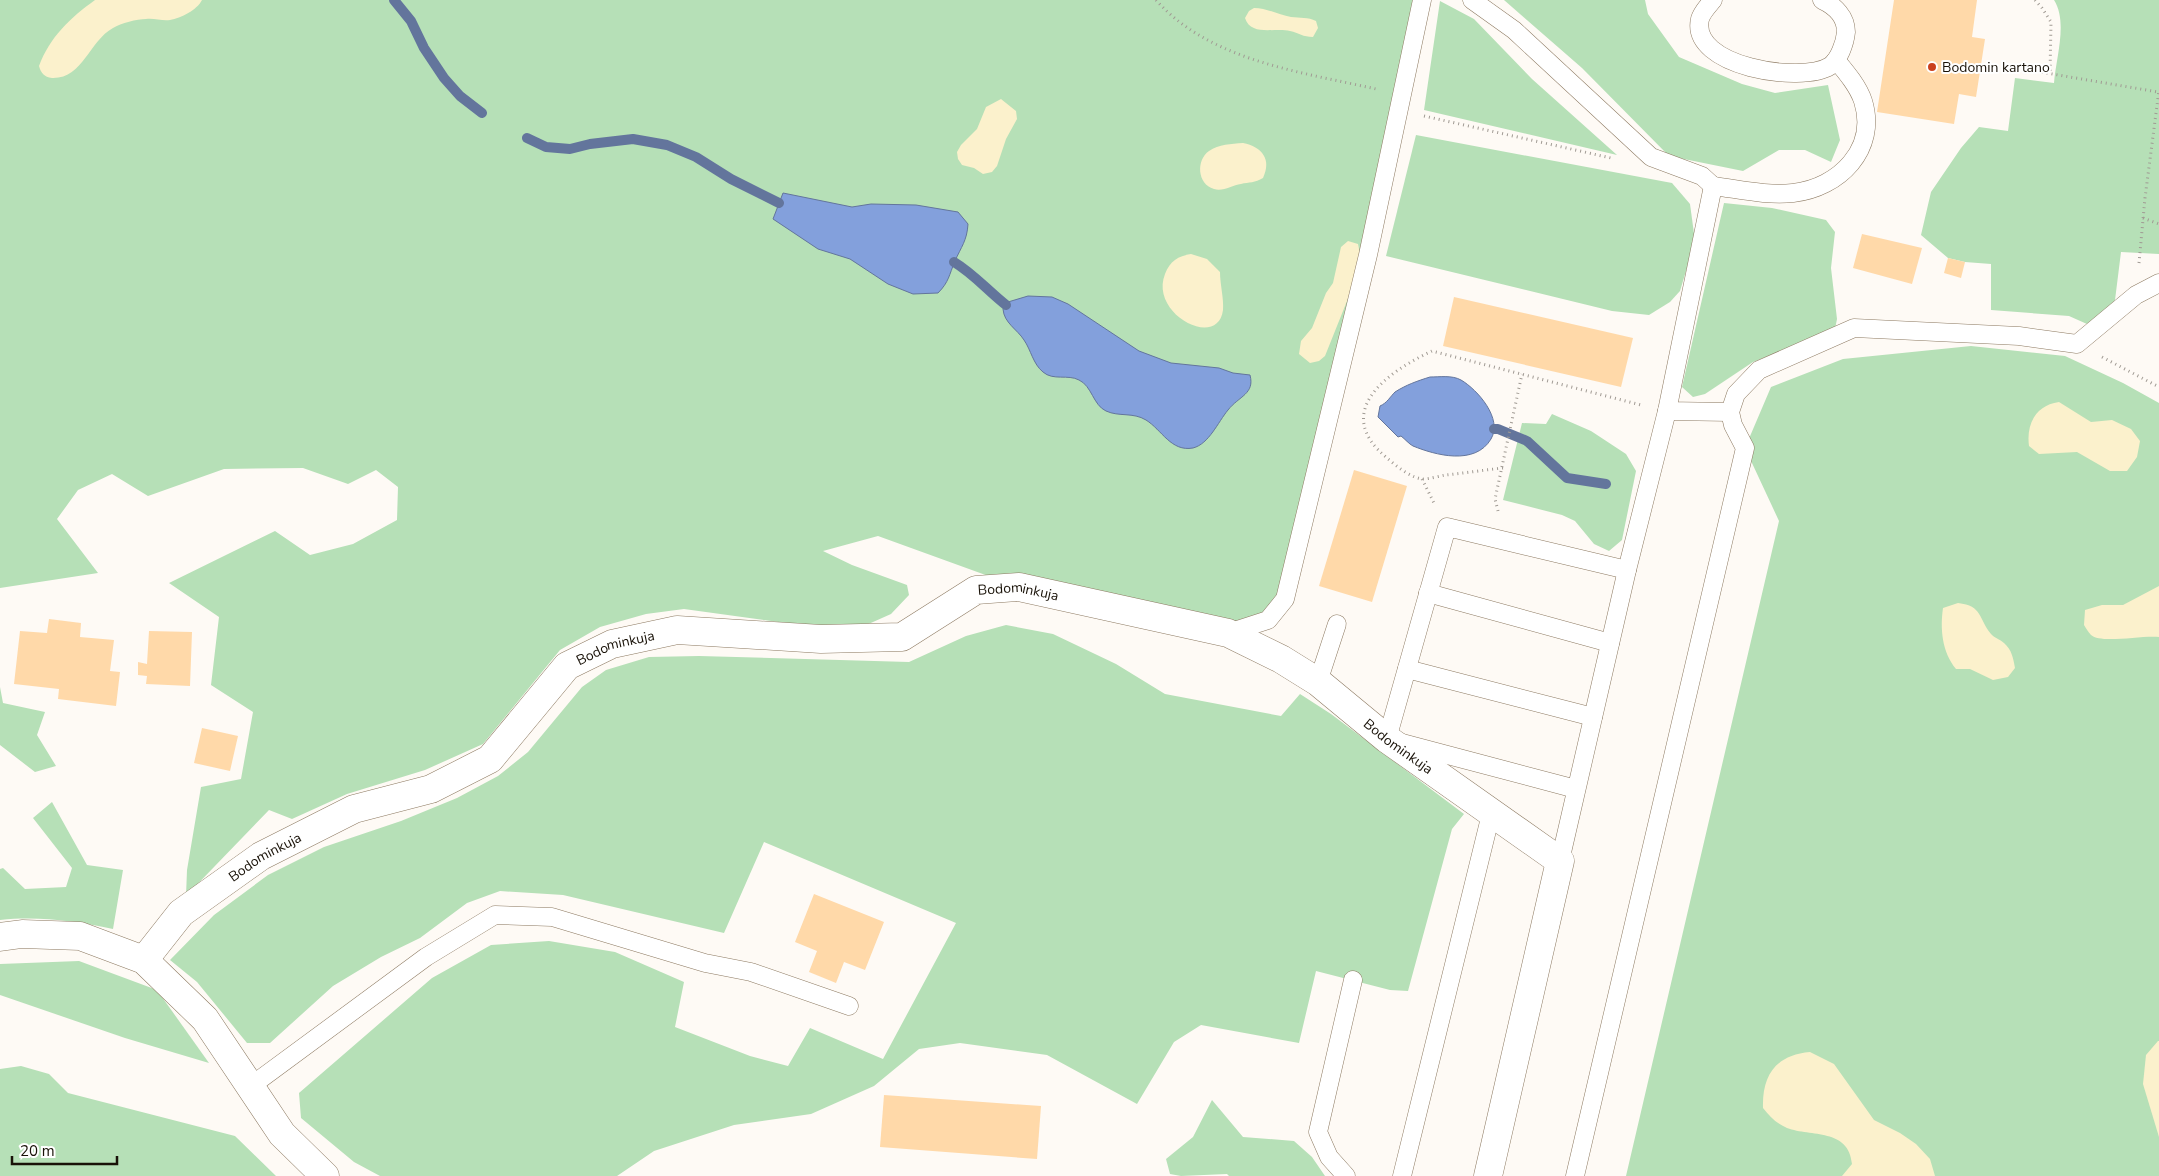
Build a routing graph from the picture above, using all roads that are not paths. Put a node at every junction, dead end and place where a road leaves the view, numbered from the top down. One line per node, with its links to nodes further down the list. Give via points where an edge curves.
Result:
1 (1422, 0): 13 (lane, via 1368,255 1285,599 1268,620)
2 (1472, 0): 6 (lane, via 1514,30 1651,157 1702,176)
3 (1713, 0): 5 (lane, via 1700,18 1702,38 1718,55 1734,63 1799,73 1830,66)
4 (1822, 0): 5 (lane, via 1844,20 1846,33)
5 (1836, 60): 6 (lane, via 1854,82 1867,117 1865,141 1840,175 1817,188 1792,194)
6 (1713, 186): 8 (lane)
7 (2159, 283): 9 (lane, via 2136,295 2078,344 2019,336 1854,328 1759,370 1736,394)
8 (1668, 411): 9 (lane); 10 (lane)
9 (1730, 412): 31 (lane, via 1744,448)
10 (1627, 570): 11 (lane, via 1447,527); 14 (lane)
11 (1428, 593): 14 (lane); 15 (lane)
12 (1337, 624): 16 (lane)
13 (1228, 633): 16 (street, Bodominkuja); 23 (street, Bodominkuja, via 1019,587 976,590 902,637 821,639 677,630 612,644 567,666 490,759 431,789 354,809 260,856 181,913)
14 (1610, 643): 17 (lane)
15 (1407, 669): 17 (lane); 18 (lane)
16 (1318, 682): 18 (street, Bodominkuja)
17 (1593, 717): 19 (lane)
18 (1387, 739): 19 (lane); 20 (street, Bodominkuja)
19 (1576, 789): 21 (lane)
20 (1492, 814): 21 (street, Bodominkuja); 29 (lane)
21 (1560, 861): 30 (street)
22 (0, 936): 23 (street, via 80,936)
23 (144, 960): 26 (street, via 205,1019)
24 (1353, 980): 28 (lane, via 1318,1132 1329,1158)
25 (849, 1006): 26 (lane, via 751,972 705,963 552,916 495,915 426,957)
26 (251, 1086): 27 (street, via 282,1134)
27 (324, 1176)
28 (1346, 1176)
29 (1402, 1176)
30 (1488, 1176)
31 (1575, 1176)

